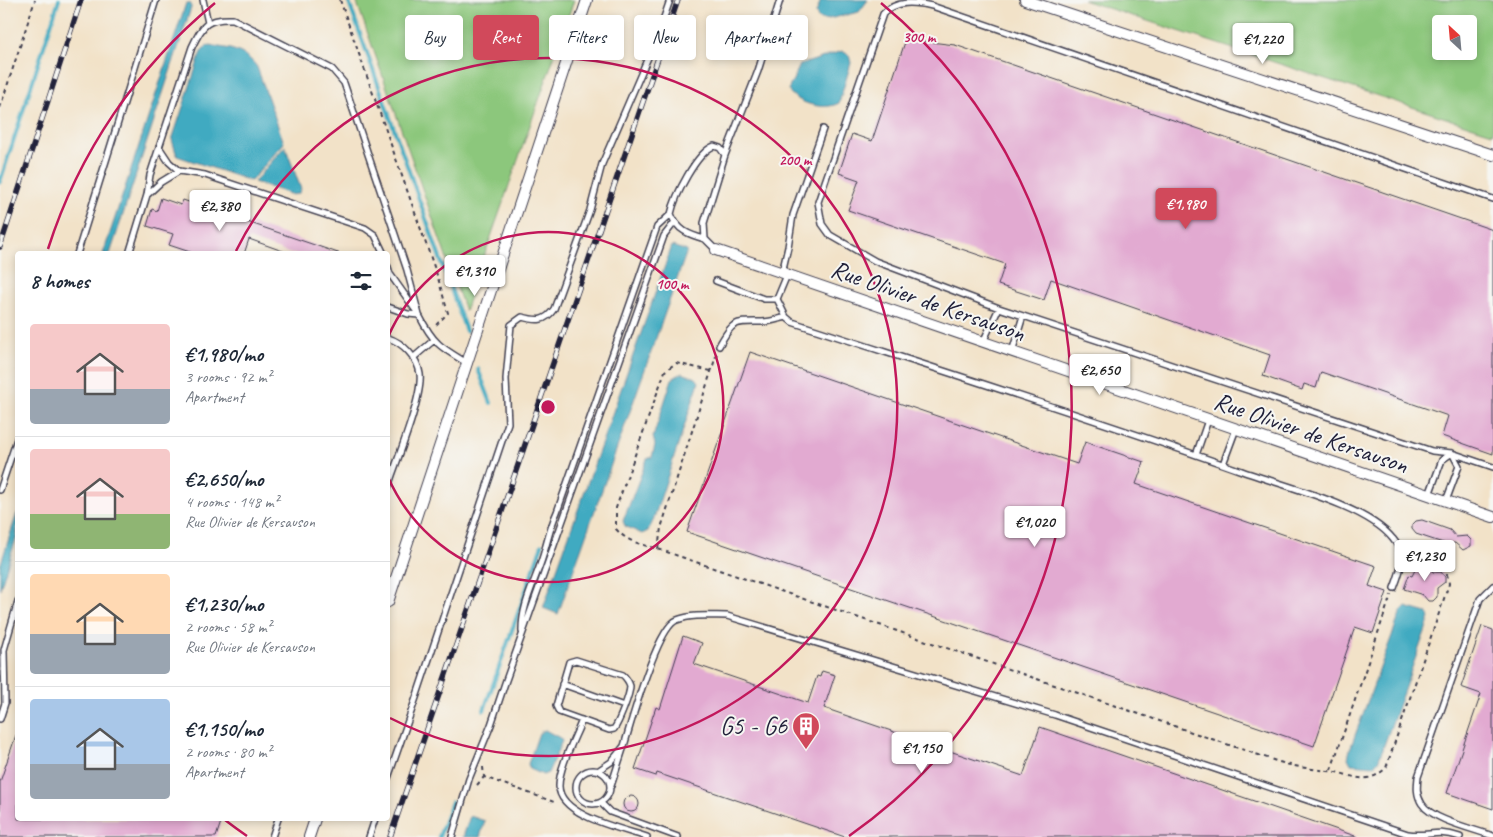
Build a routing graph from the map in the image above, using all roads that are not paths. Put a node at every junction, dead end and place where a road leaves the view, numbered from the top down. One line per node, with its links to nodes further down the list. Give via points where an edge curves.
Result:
1 (156, 0): 19 (lane)
2 (203, 0): 7 (lane)
3 (587, 0): 37 (street)
4 (670, 0): 61 (lane, via 602,164 590,210 554,309 543,320 522,317 511,325 506,380 508,423)
5 (780, 0): 10 (lane, via 758,72)
6 (1025, 0): 11 (street)
7 (208, 23): 9 (lane, via 201,28 192,47); 28 (lane, via 216,18 233,19 332,69 344,83)
8 (823, 129): 23 (lane, via 793,215)
9 (159, 147): 12 (lane); 13 (lane)
10 (725, 155): 15 (lane, via 714,146 701,154); 17 (lane, via 704,223)
11 (1493, 155)
12 (179, 171): 13 (lane); 21 (lane, via 205,176 365,228 375,235)
13 (147, 195): 20 (lane)
14 (1493, 199): 26 (lane, via 932,6 902,1 883,14 818,202 822,224 830,235 875,260)
15 (670, 214): 16 (lane); 54 (lane, via 657,227 549,530 524,611)
16 (674, 223): 17 (lane, via 693,236); 54 (lane, via 664,236)
17 (705, 239): 18 (lane, Rue Olivier de Kersauson)
18 (716, 250): 23 (street, Rue Olivier de Kersauson)
19 (78, 251)
20 (131, 251)
21 (383, 251)
22 (390, 274): 28 (lane)
23 (784, 274): 25 (lane); 33 (street, Rue Olivier de Kersauson)
24 (716, 281): 25 (lane, via 764,299)
25 (777, 298): 30 (lane)
26 (999, 308): 29 (lane); 33 (lane)
27 (390, 309): 28 (lane)
28 (419, 315): 32 (lane)
29 (1023, 316): 35 (lane); 41 (lane, via 1432,450)
30 (786, 318): 34 (lane, via 734,324); 42 (lane)
31 (390, 339): 36 (lane)
32 (434, 340): 36 (lane); 37 (lane)
33 (983, 343): 35 (street, Rue Olivier de Kersauson)
34 (719, 346)
35 (1012, 353): 38 (street, Rue Olivier de Kersauson)
36 (413, 358): 45 (lane, via 420,372 420,390)
37 (467, 362): 52 (street)
38 (1208, 420): 39 (street, Rue Olivier de Kersauson); 42 (lane)
39 (1236, 429): 43 (lane); 47 (street, Rue Olivier de Kersauson)
40 (15, 445): 46 (lane)
41 (1452, 453): 44 (lane); 47 (lane, via 1442,460); 48 (lane, via 1459,466)
42 (1196, 455): 43 (lane)
43 (1223, 464): 51 (lane, via 1355,511 1392,538 1402,560)
44 (1493, 467)
45 (390, 480)
46 (0, 490)
47 (1428, 495): 48 (street, Rue Olivier de Kersauson)
48 (1446, 501): 49 (street, Rue Olivier de Kersauson)
49 (1493, 517)
50 (1493, 586): 68 (lane, via 1480,600 1418,777 1417,793 1426,810 1436,816)
51 (1394, 588)
52 (390, 596)
53 (15, 612): 57 (lane, via 4,650 5,703)
54 (523, 637): 72 (lane, via 476,761)
55 (562, 684): 56 (lane); 56 (lane, via 570,662 576,660 623,675 630,686); 58 (lane, via 556,706 559,712)
56 (624, 706): 58 (lane, via 614,729)
57 (0, 719)
58 (582, 720): 73 (lane, via 559,786 562,798 575,812)
59 (624, 746): 60 (lane, via 611,762); 62 (lane); 67 (lane, via 654,655 667,628 676,620 727,616 1055,714)
60 (599, 770): 62 (lane, via 607,776); 63 (lane, via 580,774 575,783 576,793 582,801 591,805)
61 (390, 772)
62 (611, 786): 63 (lane)
63 (601, 803): 74 (lane, via 610,812)
64 (277, 821): 69 (lane)
65 (314, 821): 70 (street)
66 (373, 821): 71 (lane)
67 (1419, 836): 75 (lane, via 1436,832)
68 (1493, 836)
69 (272, 837)
70 (309, 837)
71 (369, 837)
72 (452, 837)
73 (646, 837)
74 (678, 837)
75 (1460, 837)

